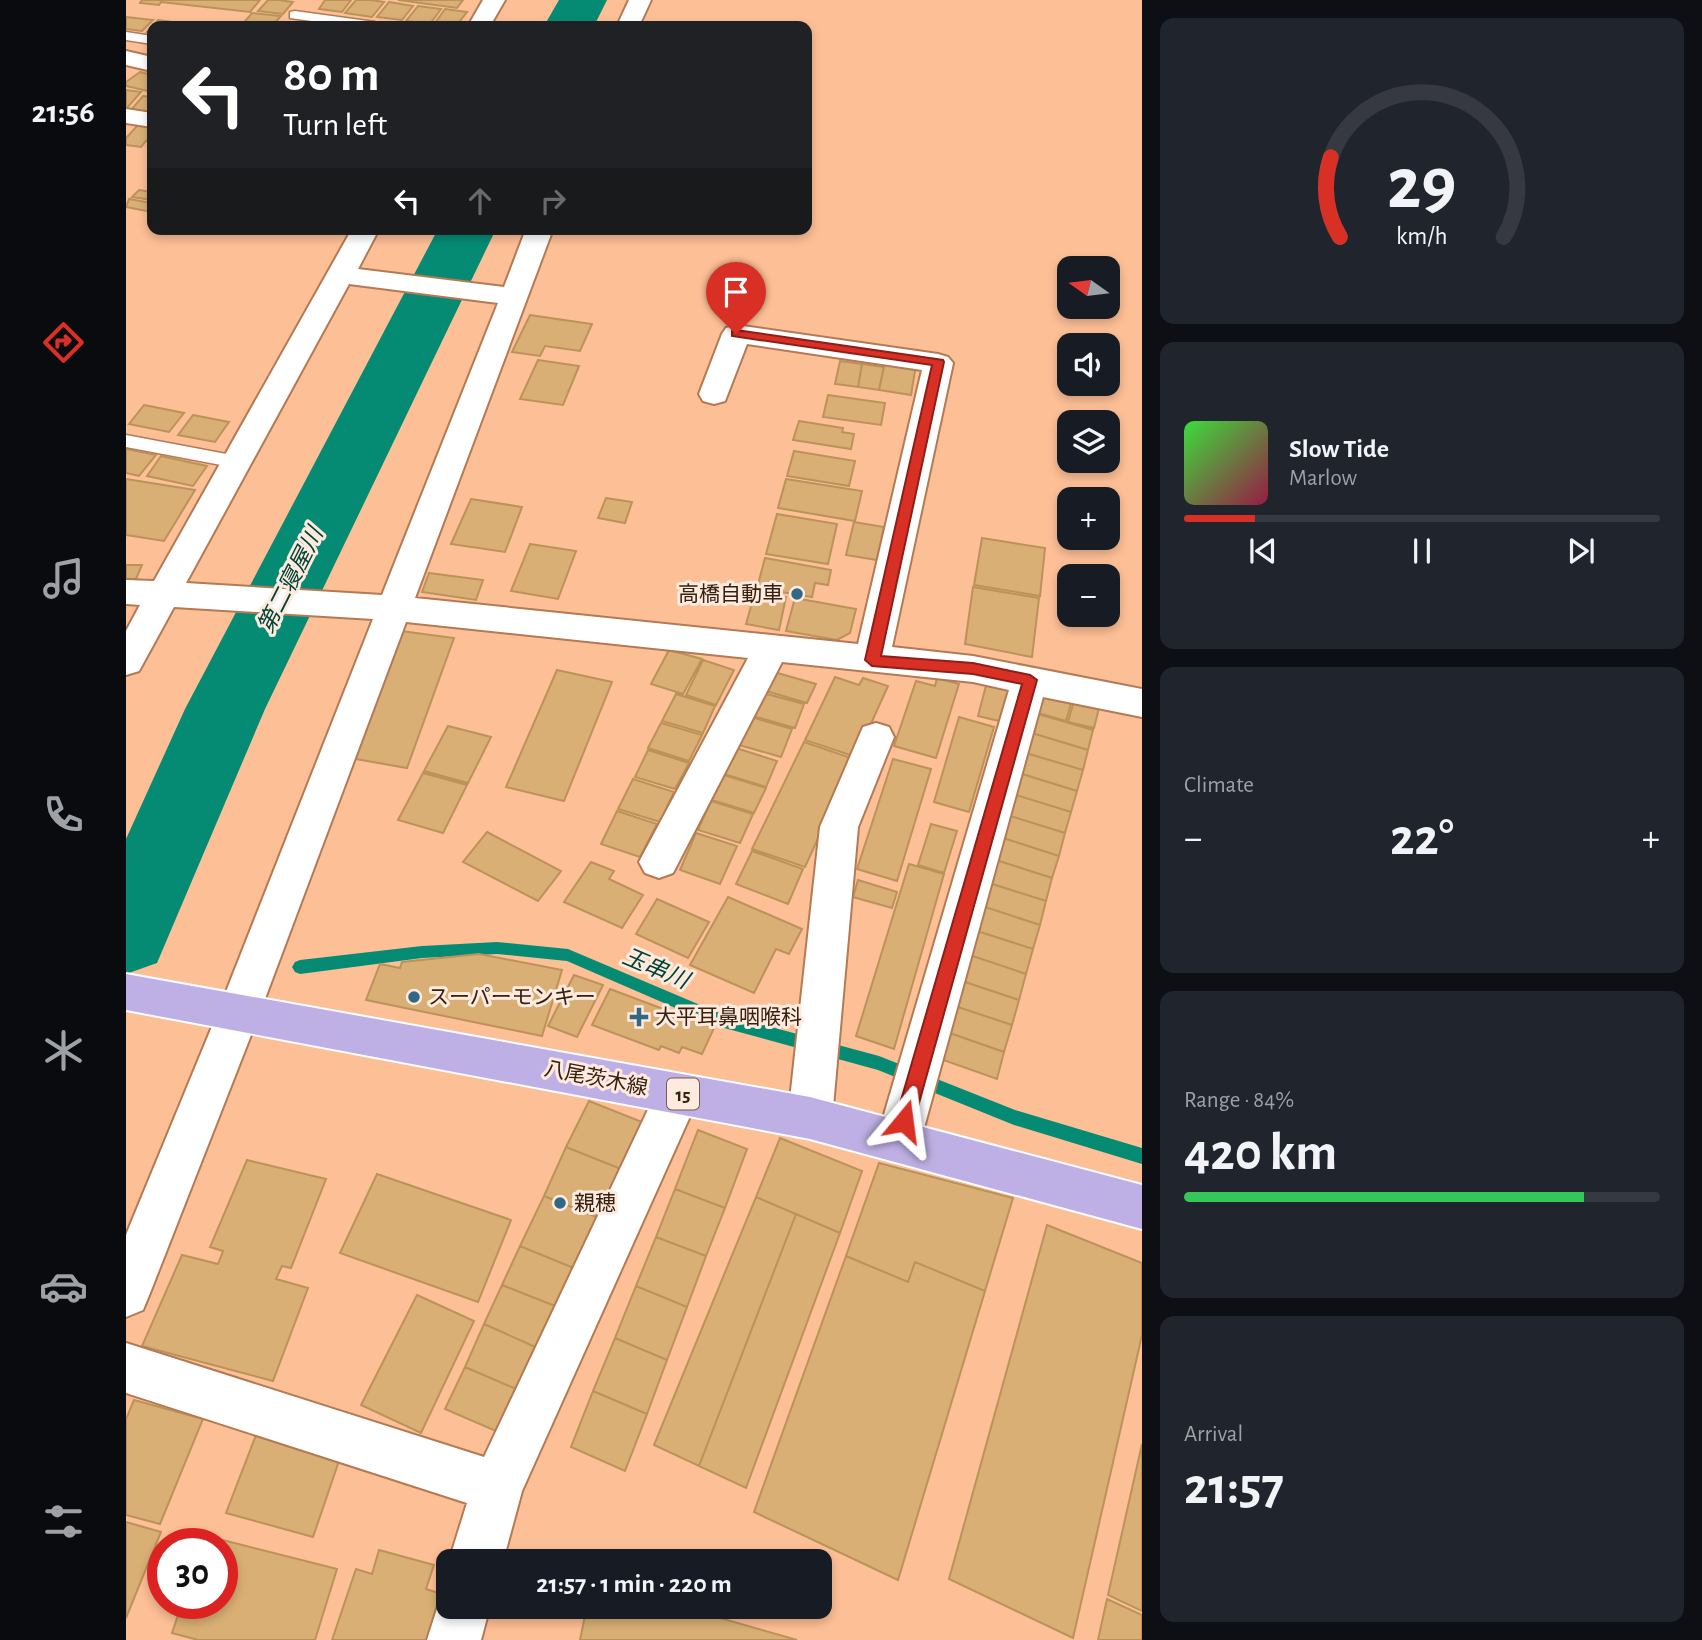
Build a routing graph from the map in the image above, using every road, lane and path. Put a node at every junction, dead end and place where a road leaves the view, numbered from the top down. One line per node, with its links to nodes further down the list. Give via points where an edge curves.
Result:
1 (307, 0): 4 (lane)
2 (494, 0): 7 (street)
3 (640, 0): 8 (street)
4 (295, 15): 5 (lane); 6 (lane)
5 (290, 21)
6 (339, 21)
7 (483, 21)
8 (630, 21)
9 (126, 36): 10 (lane)
10 (147, 39)
11 (126, 58): 12 (street)
12 (147, 63)
13 (126, 116): 14 (street)
14 (147, 119)
15 (363, 235): 17 (street)
16 (537, 235): 18 (street)
17 (340, 275): 18 (street); 21 (street)
18 (512, 296): 24 (street)
19 (714, 394): 26 (street, via 736,334 938,362)
20 (126, 441): 21 (lane)
21 (237, 462): 23 (street)
22 (126, 592): 23 (street)
23 (164, 594): 24 (street); 27 (street)
24 (393, 608): 25 (street); 33 (street)
25 (771, 649): 26 (street); 31 (street)
26 (872, 660): 28 (street, via 973,669)
27 (126, 662)
28 (1030, 680): 29 (street); 36 (street)
29 (1142, 703)
30 (876, 737): 35 (street, via 839,827)
31 (659, 862)
32 (126, 992): 33 (main road, 八尾茨木線 / 15)
33 (228, 1010): 34 (main road, 八尾茨木線 / 15); 38 (street)
34 (678, 1094): 35 (main road, 八尾茨木線 / 15); 40 (street)
35 (812, 1098): 36 (main road, 八尾茨木線 / 15)
36 (898, 1142): 37 (main road, 八尾茨木線 / 15)
37 (1142, 1208)
38 (126, 1293)
39 (126, 1368): 40 (street)
40 (497, 1487): 41 (street)
41 (479, 1549)
42 (460, 1619): 43 (street)
43 (454, 1640)

